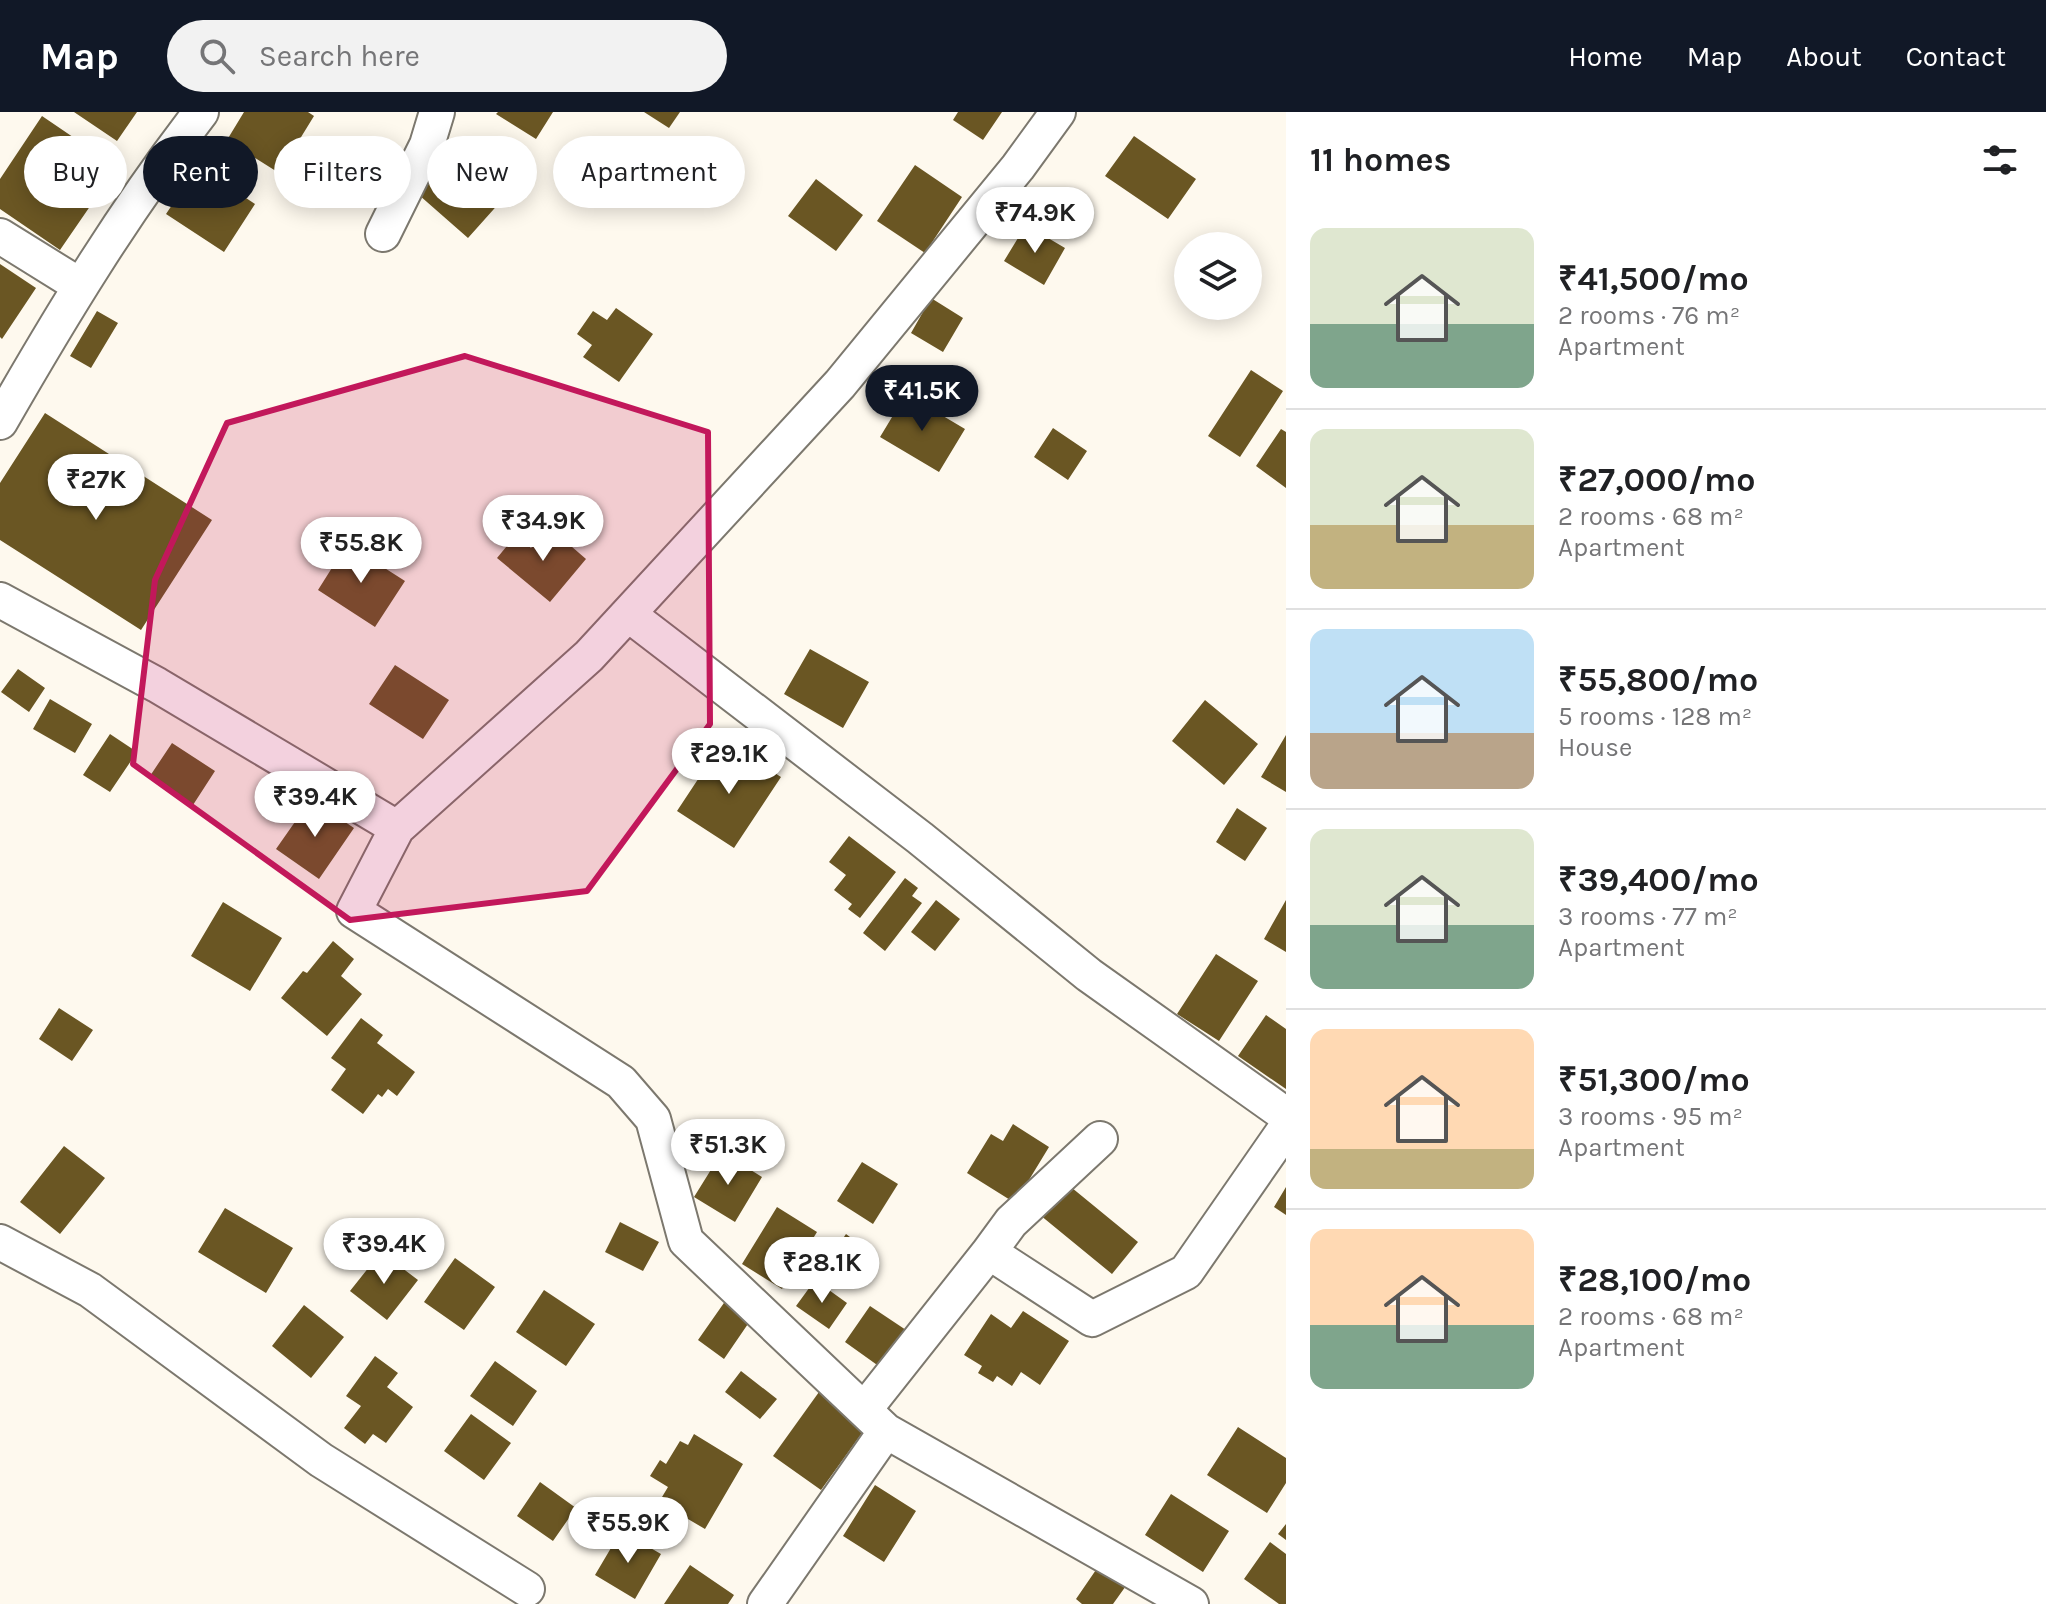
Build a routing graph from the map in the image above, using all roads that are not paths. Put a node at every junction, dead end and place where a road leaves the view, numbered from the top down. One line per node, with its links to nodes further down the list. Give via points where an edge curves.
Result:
1 (201, 112): 6 (street)
2 (437, 112): 4 (street, via 427,145)
3 (1058, 112): 9 (street, via 840,384)
4 (383, 234)
5 (0, 236): 6 (street)
6 (79, 285): 7 (street)
7 (0, 422)
8 (0, 600): 10 (street, via 157,685)
9 (628, 614): 10 (street, via 589,656); 11 (street, via 1089,975)
10 (397, 828): 16 (street, via 354,911 621,1082 653,1119 686,1241)
11 (1286, 1115)
12 (1286, 1128): 15 (street, via 1186,1272 1092,1319)
13 (1100, 1139): 15 (street, via 1011,1222)
14 (0, 1242): 17 (street, via 90,1290 321,1460)
15 (989, 1252): 16 (street)
16 (875, 1420): 18 (street); 19 (street)
17 (527, 1589)
18 (765, 1604)
19 (1191, 1604)

